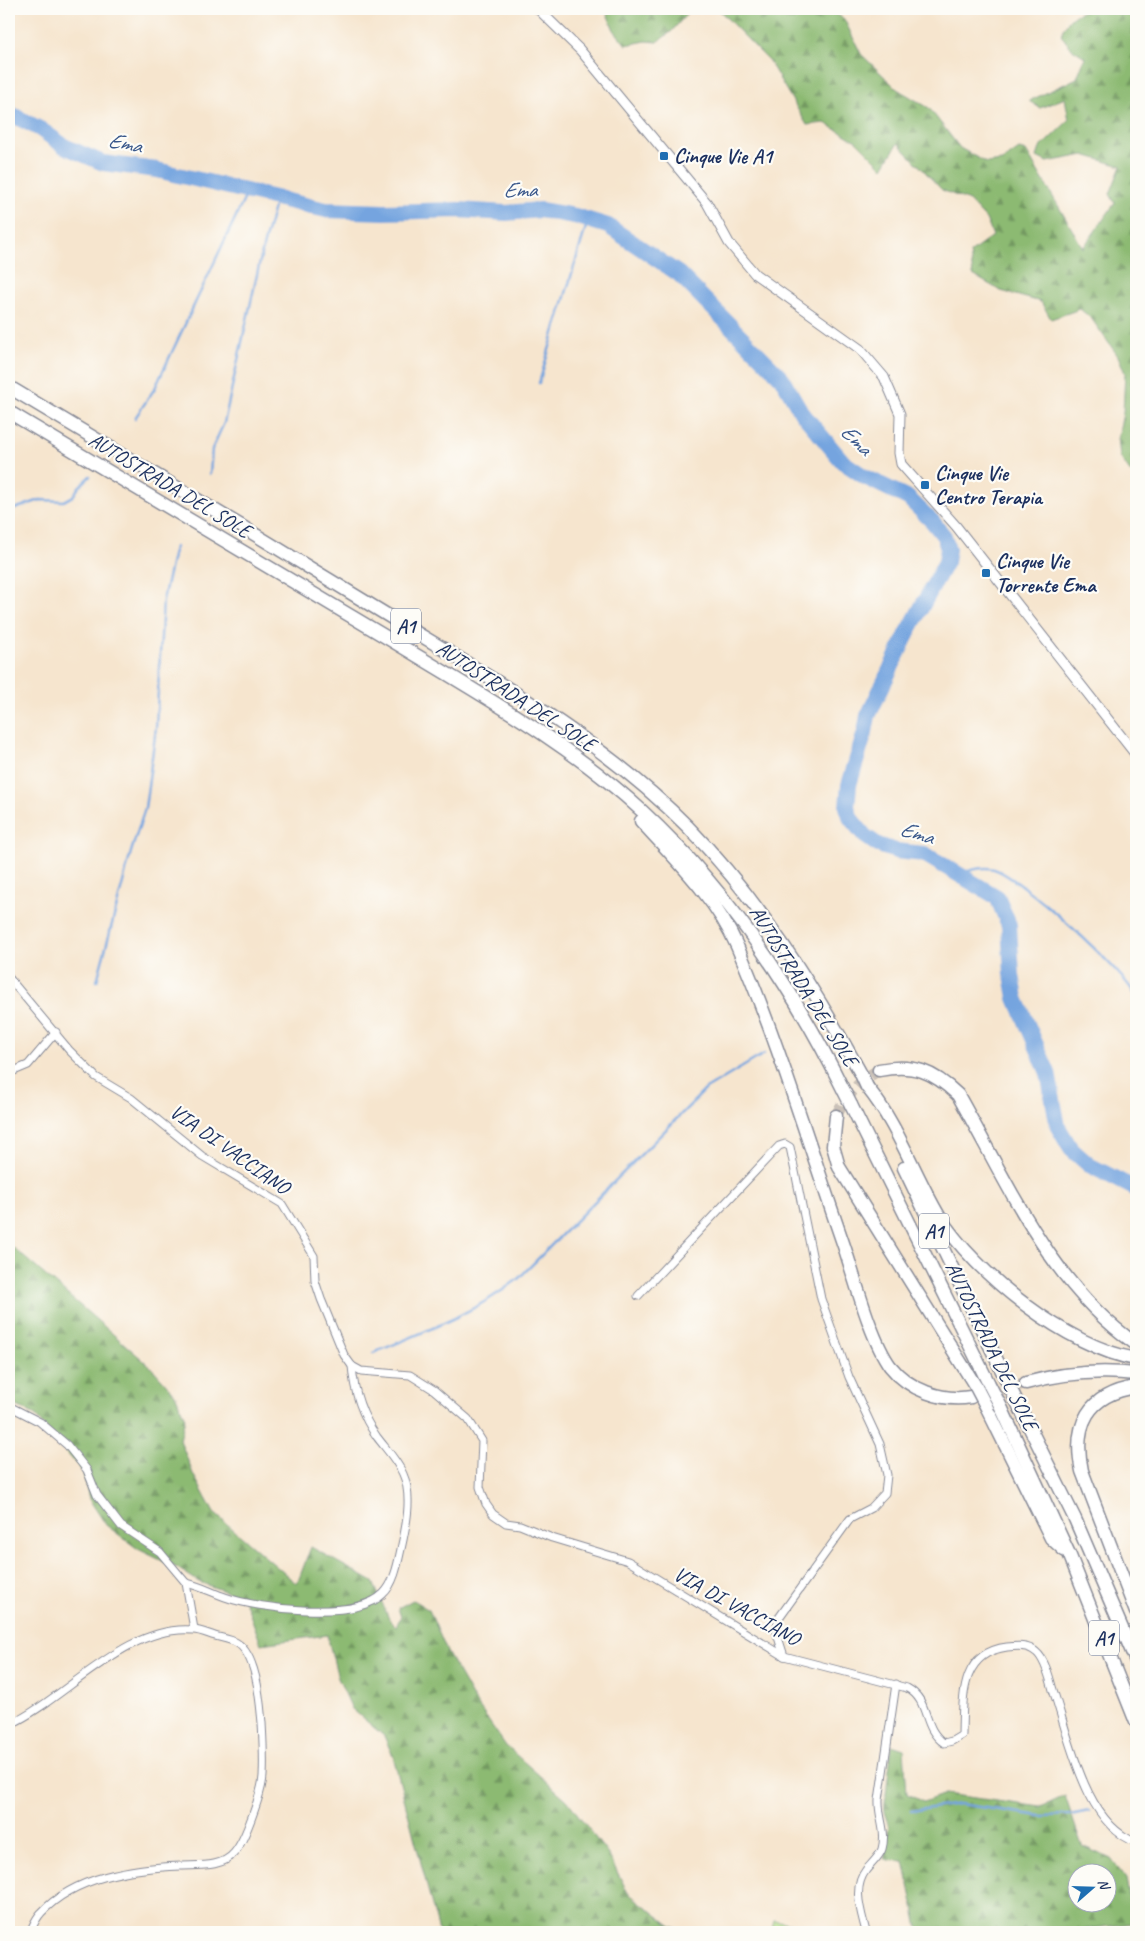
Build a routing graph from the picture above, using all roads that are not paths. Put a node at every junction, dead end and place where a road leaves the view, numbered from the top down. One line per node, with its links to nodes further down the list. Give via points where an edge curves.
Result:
1 (538, 9): 4 (street, via 580,50 707,203 728,243 755,274 860,349 884,377 900,414 900,459 906,471 956,526)
2 (9, 387): 10 (highway, AUTOSTRADA DEL SOLE / A1, bridge, via 545,711 630,774 715,856 763,916 830,1018)
3 (9, 412): 5 (highway, AUTOSTRADA DEL SOLE / A1, via 440,669 543,734)
4 (1136, 755)
5 (602, 778): 19 (highway, AUTOSTRADA DEL SOLE / A1, bridge, via 642,810 742,921 805,1018 851,1105); 19 (highway, via 694,880 737,945 758,997 864,1305 887,1360 901,1378 922,1391 950,1398)
6 (9, 978): 7 (street, VIA DI VACCIANO)
7 (56, 1032): 9 (street, via 28,1065); 15 (street, VIA DI VACCIANO, via 96,1077 131,1098 202,1156 282,1204 314,1256 315,1281 321,1299)
8 (879, 1070): 13 (highway, via 907,1067 923,1071 941,1079 958,1095 1052,1259 1082,1298)
9 (9, 1073)
10 (867, 1087): 14 (highway, via 881,1104 940,1218 973,1258 1039,1315 1106,1350); 26 (highway, AUTOSTRADA DEL SOLE / A1, bridge, via 930,1224 1075,1519)
11 (836, 1116): 19 (highway, via 833,1146 839,1167)
12 (638, 1296): 25 (street, via 779,1146 785,1144 790,1147 821,1299 849,1377 880,1444 887,1475 885,1493 871,1508 850,1518 778,1619 777,1634)
13 (1136, 1344)
14 (1136, 1359)
15 (352, 1366): 22 (street, VIA DI VACCIANO, via 359,1406 404,1476 408,1498 406,1527 397,1567 384,1594 365,1605 327,1611 251,1603); 25 (street, VIA DI VACCIANO, via 361,1371 410,1375 468,1418 482,1441 480,1487 486,1504 506,1523 628,1561)
16 (1136, 1374): 17 (highway, via 1110,1371 1076,1373)
17 (1026, 1383)
18 (1136, 1387): 23 (highway, via 1121,1389 1101,1398 1078,1432 1078,1456)
19 (979, 1389): 21 (highway, bridge, via 1051,1538); 21 (highway, AUTOSTRADA DEL SOLE / A1, bridge, via 1001,1407)
20 (9, 1406): 22 (street, via 40,1422 67,1445 87,1470 97,1495 121,1526 160,1552)
21 (1070, 1556): 28 (highway, AUTOSTRADA DEL SOLE / A1)
22 (186, 1583): 24 (street)
23 (1136, 1612)
24 (194, 1630): 29 (street, via 163,1633 139,1640 50,1702); 31 (street, via 238,1643 253,1663 262,1723 263,1778 249,1823 234,1853 225,1861 204,1865 144,1868 96,1879 60,1896 40,1914)
25 (784, 1656): 27 (street, VIA DI VACCIANO)
26 (1136, 1661)
27 (896, 1684): 30 (street, VIA DI VACCIANO, via 917,1693 934,1736 944,1742 952,1741 962,1735 967,1677 975,1661 998,1648 1023,1646 1037,1652 1094,1805 1112,1828); 32 (street, via 879,1800 878,1812 884,1832 882,1850 861,1877 858,1888)
28 (1136, 1722)
29 (9, 1725)
30 (1136, 1842)
31 (30, 1932)
32 (866, 1932)

